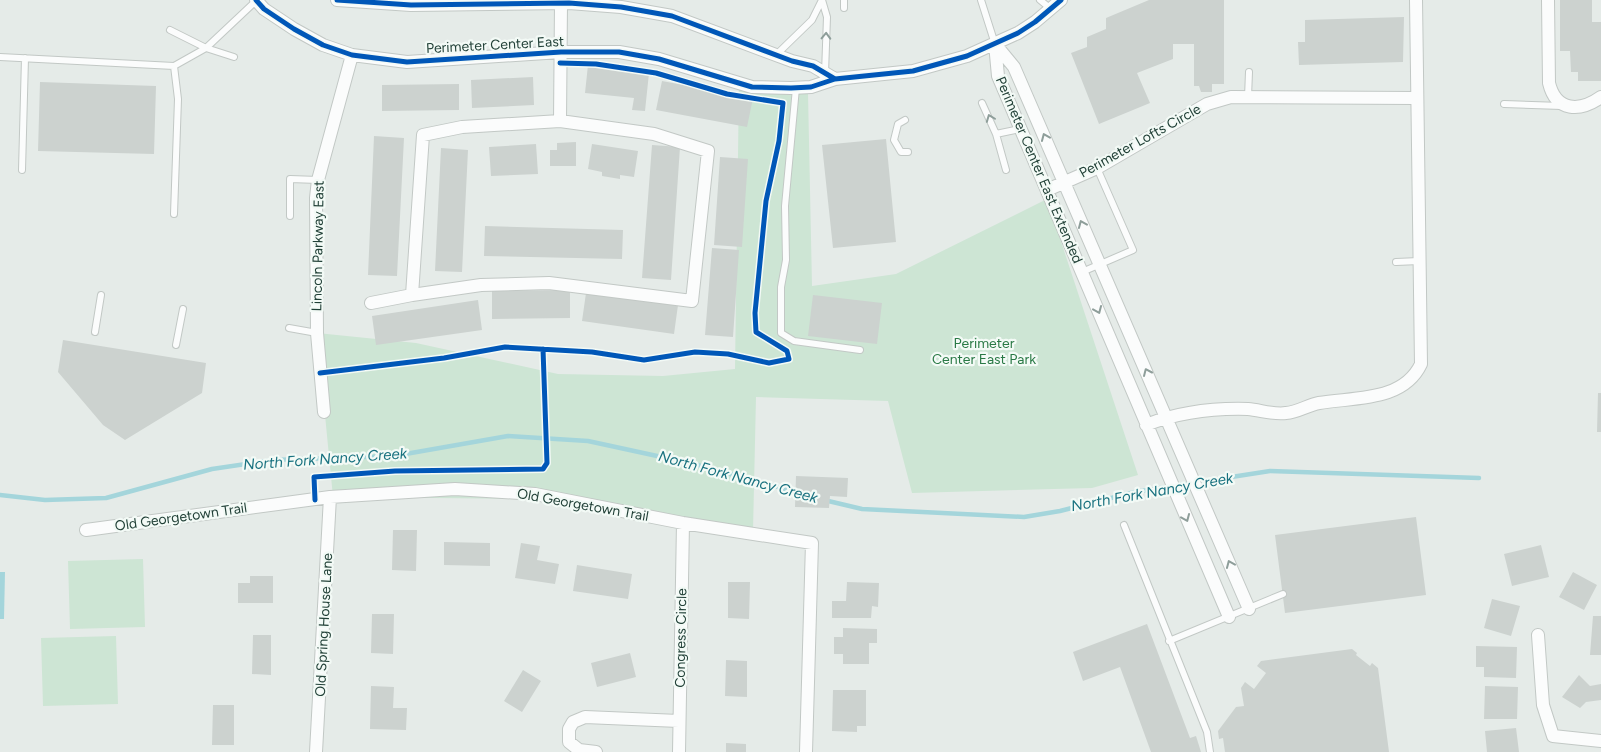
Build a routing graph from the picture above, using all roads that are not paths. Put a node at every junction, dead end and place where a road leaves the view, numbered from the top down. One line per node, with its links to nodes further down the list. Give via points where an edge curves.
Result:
1 (256, 0): 16 (lane); 18 (street, Perimeter Center East, via 294,29 323,45)
2 (337, 0): 10 (street, Perimeter Center East, via 411,5)
3 (822, 0): 19 (lane, via 812,20); 25 (lane, one-way to 3, via 827,17)
4 (844, 0): 12 (lane)
5 (982, 0): 15 (lane)
6 (1040, 0): 13 (lane)
7 (1061, 0): 13 (street, Perimeter Center East)
8 (1416, 0): 29 (street)
9 (1548, 0): 32 (street, via 1549,83 1555,98)
10 (478, 2): 11 (street, Perimeter Center East)
11 (561, 3): 17 (street); 19 (street, Perimeter Center East, via 621,7 672,16)
12 (844, 8)
13 (1051, 9): 15 (street, Perimeter Center East, via 1018,33)
14 (170, 30): 16 (lane)
15 (995, 44): 25 (street, Perimeter Center East, via 967,56 914,71); 35 (street, Perimeter Center East Extended, via 998,76); 42 (street, Perimeter Center East Extended, one-way to 15, via 1014,67)
16 (206, 48): 21 (lane); 23 (lane)
17 (561, 52): 18 (street, Perimeter Center East, via 407,62); 26 (street, Perimeter Center East, via 619,52 659,59 752,86); 34 (street)
18 (352, 55): 41 (street, Lincoln Parkway East)
19 (776, 55): 25 (street, Perimeter Center East, via 813,66)
20 (0, 57): 22 (lane)
21 (234, 57)
22 (25, 58): 23 (lane); 39 (lane)
23 (174, 66): 44 (lane, via 178,99)
24 (1249, 72): 28 (lane)
25 (830, 76): 26 (street, Perimeter Center East, via 811,87)
26 (796, 88): 58 (lane, via 785,206 786,260 781,287 781,333 794,341)
27 (1601, 97): 32 (street, via 1587,105)
28 (1248, 98): 29 (street, Perimeter Lofts Circle); 38 (street, Perimeter Lofts Circle, via 1231,97 1206,104)
29 (1416, 98): 46 (street)
30 (982, 103): 36 (lane, one-way to 30)
31 (1504, 104): 32 (lane)
32 (1566, 106)
33 (905, 120): 37 (lane, via 898,124 894,140 901,152)
34 (560, 121): 51 (street, via 462,126 423,135); 51 (street, via 654,134 708,151 692,300 549,283 481,285)
35 (1020, 129): 36 (lane); 43 (street, Perimeter Center East Extended)
36 (996, 134): 40 (lane)
37 (908, 152)
38 (1097, 168): 42 (street, Perimeter Lofts Circle); 48 (lane, via 1133,250)
39 (22, 170)
40 (1006, 170)
41 (318, 180): 45 (lane, via 290,179); 56 (street, Lincoln Parkway East)
42 (1064, 182): 43 (street, Perimeter Lofts Circle); 48 (street, Perimeter Center East Extended, one-way to 42)
43 (1047, 190): 49 (street, Perimeter Center East Extended)
44 (174, 214)
45 (290, 216)
46 (1419, 261): 47 (lane); 60 (street, via 1421,364 1415,377 1405,384 1370,397 1318,403 1285,414 1248,409)
47 (1396, 262)
48 (1100, 265): 49 (lane); 60 (street, Perimeter Center East Extended, one-way to 48)
49 (1082, 272): 61 (street, Perimeter Center East Extended, one-way to 61)
50 (101, 295): 55 (lane)
51 (412, 295): 52 (street)
52 (371, 303)
53 (183, 310): 57 (lane)
54 (289, 328): 56 (lane)
55 (95, 332)
56 (317, 333): 59 (street, Lincoln Parkway East)
57 (176, 345)
58 (860, 350)
59 (324, 412)
60 (1167, 417): 61 (street); 67 (street, Perimeter Center East Extended, one-way to 60)
61 (1146, 425): 68 (street, Perimeter Center East Extended, one-way to 68)
62 (330, 498): 63 (street, Old Georgetown Trail, via 454,489 535,494); 65 (street, Old Georgetown Trail); 73 (street, Old Spring House Lane)
63 (683, 523): 71 (street, Congress Circle); 76 (street, Old Georgetown Trail, via 812,543)
64 (1124, 525): 70 (lane)
65 (86, 530)
66 (1283, 594): 67 (lane)
67 (1250, 609): 68 (lane)
68 (1229, 617): 70 (lane)
69 (1538, 635): 72 (street, via 1543,705 1553,736)
70 (1169, 641): 77 (lane, via 1207,732)
71 (679, 721): 74 (street, via 585,717 573,722 569,729 569,742 580,750); 75 (street, Congress Circle)
72 (1601, 741)
73 (316, 752)
74 (596, 752)
75 (679, 752)
76 (806, 752)
77 (1210, 752)

